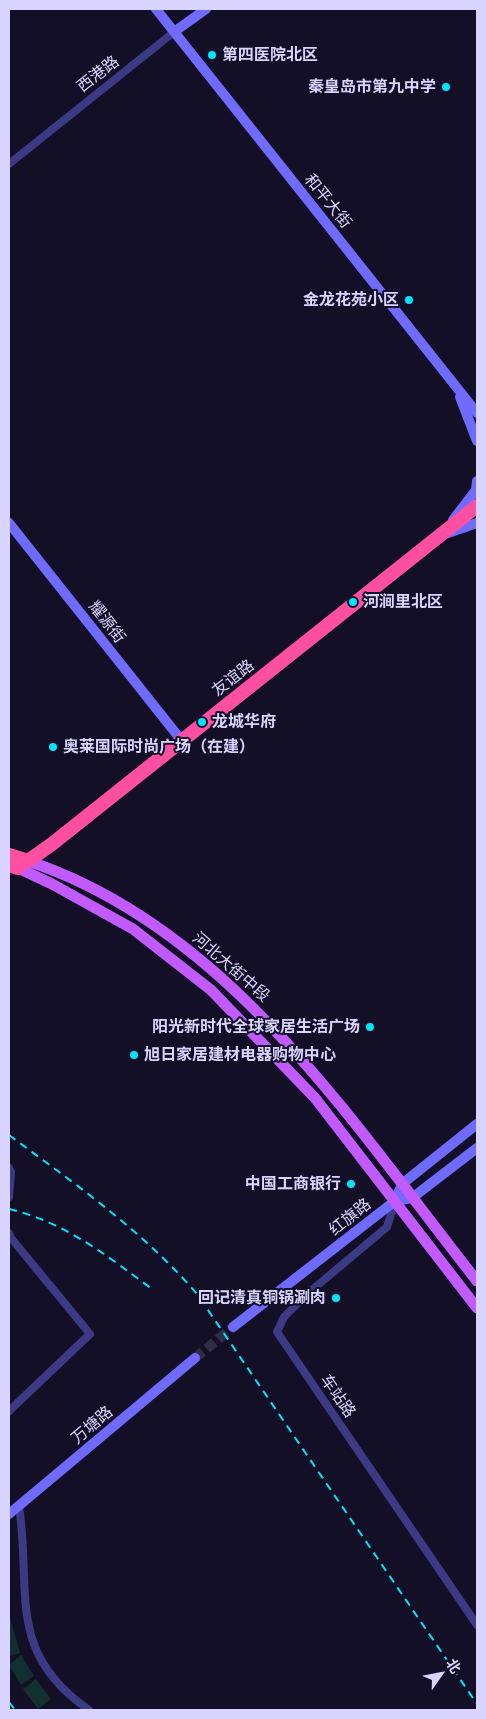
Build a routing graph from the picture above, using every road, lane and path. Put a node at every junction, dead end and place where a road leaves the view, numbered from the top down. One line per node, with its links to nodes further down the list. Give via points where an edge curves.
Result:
1 (156, 9): 3 (main road, 和平大街)
2 (206, 9): 3 (main road, 西港路)
3 (174, 32): 4 (street, 西港路); 5 (main road, 和平大街)
4 (9, 164)
5 (456, 387): 6 (main road); 7 (main road, 和平大街); 8 (main road)
6 (477, 400)
7 (477, 413)
8 (477, 441)
9 (477, 481): 13 (main road, via 476,490)
10 (477, 506): 13 (highway, 友谊路)
11 (9, 523): 14 (main road, 耀源街)
12 (477, 523): 13 (main road)
13 (442, 534): 14 (highway, 友谊路)
14 (182, 741): 16 (highway, 友谊路)
15 (9, 855): 16 (highway, 河北大街中段)
16 (16, 868): 20 (main road, 河北大街中段, via 58,871 103,893 154,926 227,984 305,1062); 23 (main road, via 133,929 211,990 315,1098)
17 (477, 1124): 20 (main road, 红旗路)
18 (477, 1148): 22 (main road)
19 (9, 1168): 21 (street)
20 (402, 1184): 22 (main road, 河北大街中段); 23 (main road, 红旗路)
21 (9, 1198)
22 (412, 1198): 23 (main road); 25 (main road, 河北大街中段)
23 (394, 1201): 26 (main road); 27 (main road, 红旗路); 32 (street, 车站路, via 387,1227 306,1295 284,1317 277,1332)
24 (9, 1233): 29 (street, via 90,1334)
25 (477, 1281)
26 (477, 1308)
27 (233, 1327)
28 (195, 1358): 30 (main road, 万塘路)
29 (9, 1411)
30 (19, 1506): 31 (main road, 万塘路); 33 (street, via 24,1534 25,1604 32,1642 45,1668 68,1696)
31 (9, 1514)
32 (477, 1625)
33 (89, 1710)

